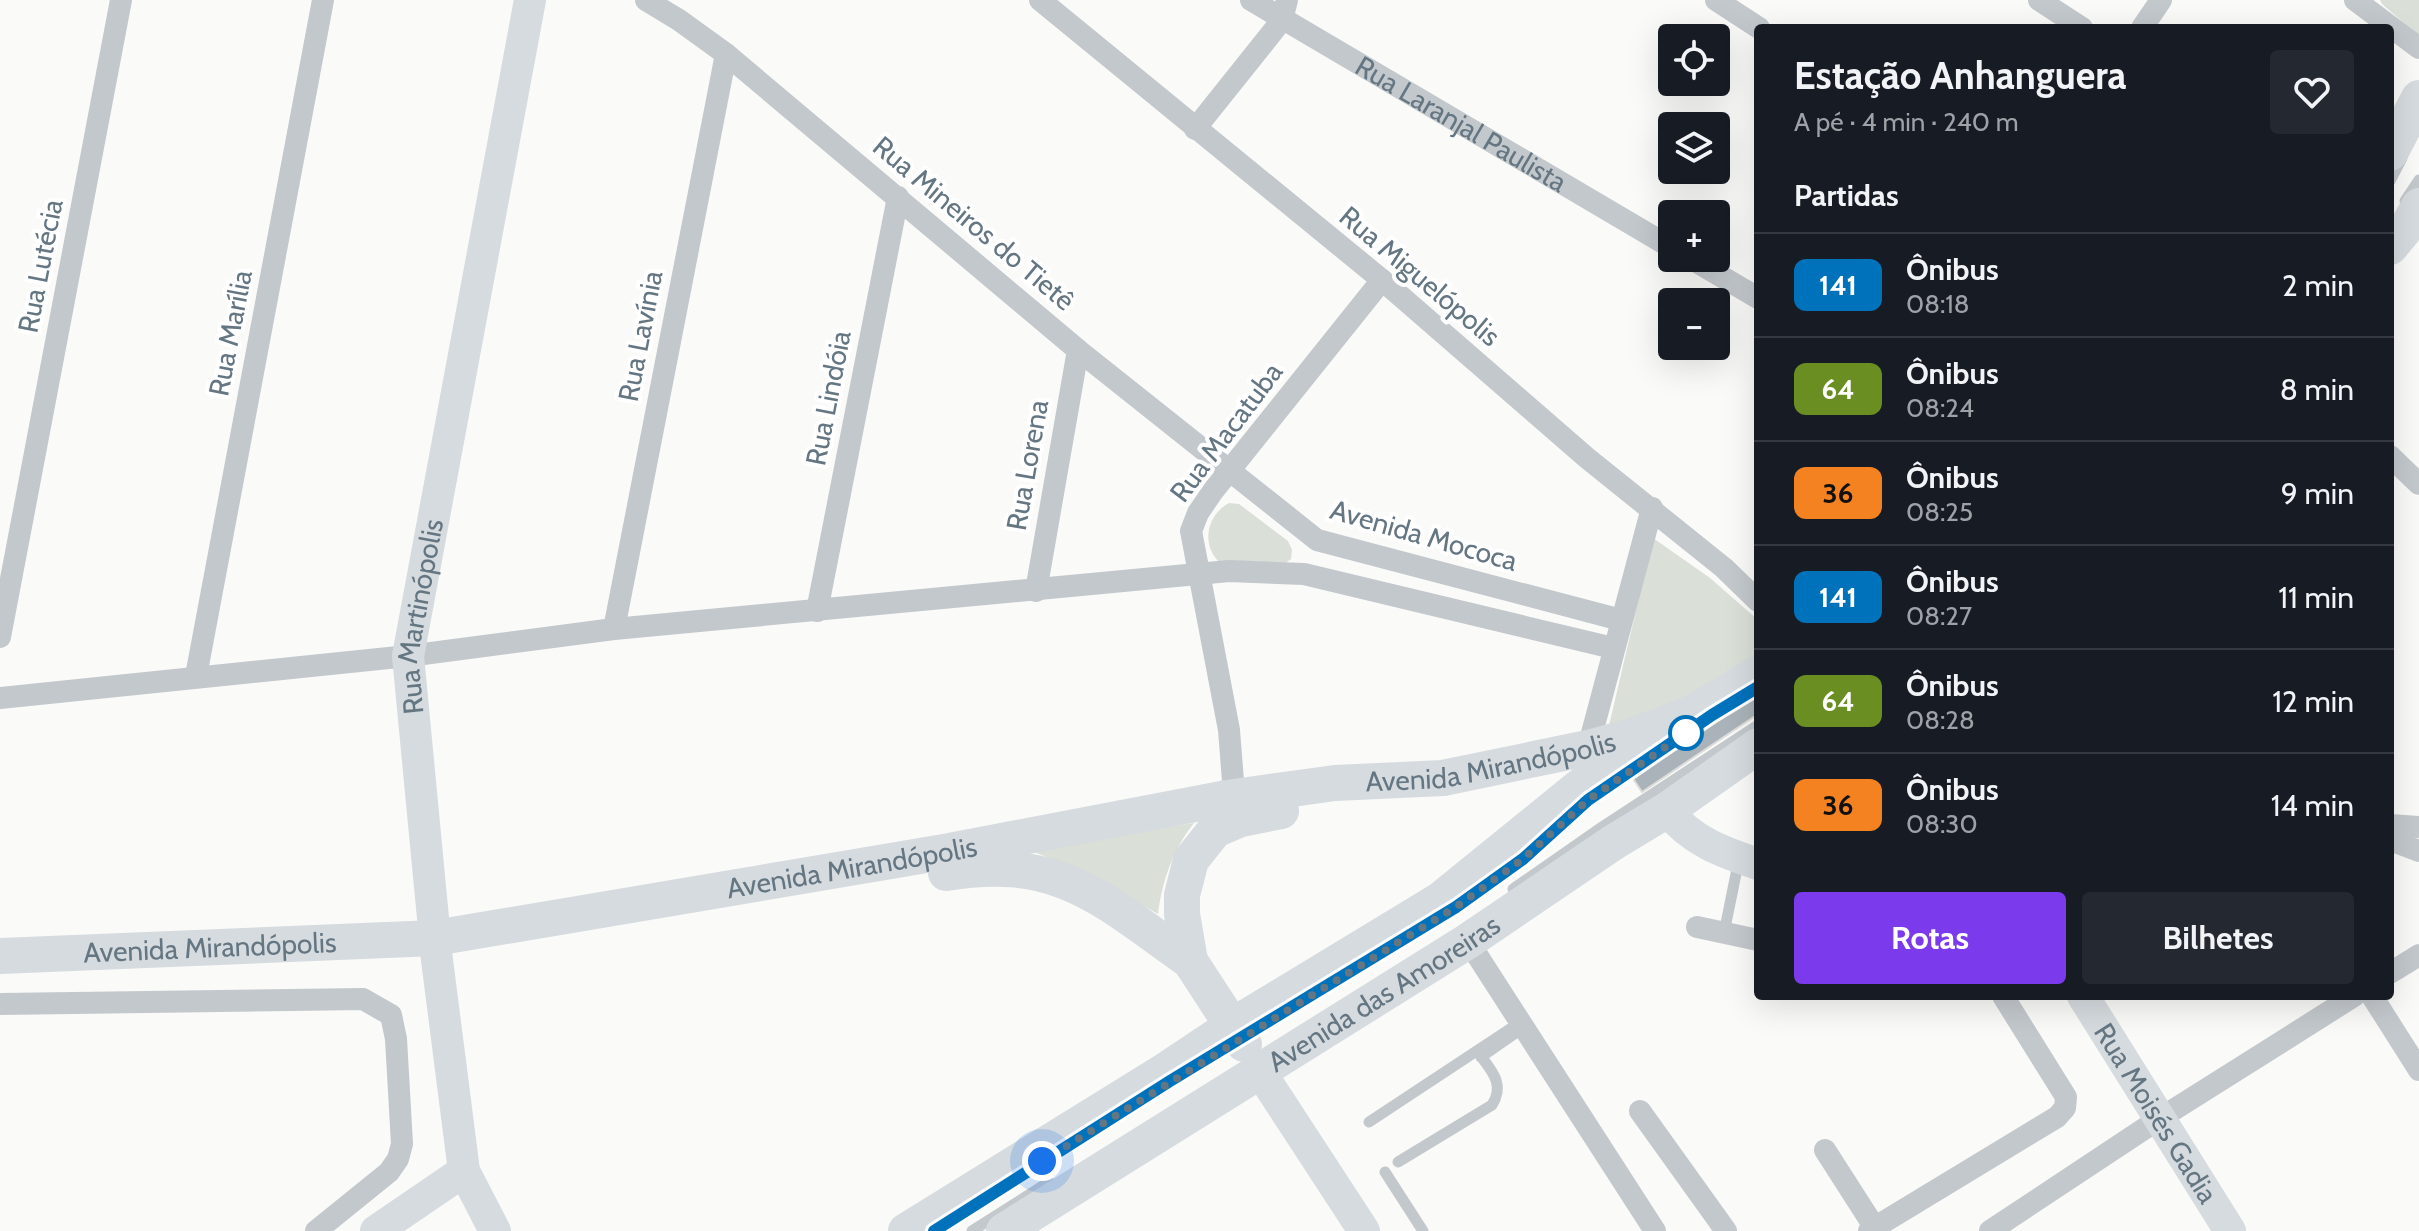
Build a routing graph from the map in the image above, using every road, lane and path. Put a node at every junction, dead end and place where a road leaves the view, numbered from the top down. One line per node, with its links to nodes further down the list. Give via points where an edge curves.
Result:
1 (121, 0): 47 (street, Rua Lutécia)
2 (323, 0): 50 (street, Rua Marília)
3 (530, 0): 49 (street, Rua Martinópolis)
4 (646, 0): 13 (street, Rua Mineiros do Tietê)
5 (662, 0): 13 (street, Rua Mineiros do Tietê)
6 (1040, 0): 23 (street, Rua Miguelópolis)
7 (1251, 0): 12 (street, Rua Laranjal Paulista)
8 (1716, 0): 17 (street)
9 (2039, 0): 14 (street)
10 (2161, 0): 15 (street)
11 (2355, 0): 16 (street)
12 (1285, 10): 23 (street); 29 (street, Rua Laranjal Paulista)
13 (679, 20): 20 (street, Rua Mineiros do Tietê)
14 (2076, 24)
15 (2145, 24)
16 (2387, 24)
17 (1754, 25)
18 (2394, 29): 19 (street)
19 (2419, 48)
20 (726, 54): 27 (street, Rua Mineiros do Tietê); 46 (street, Rua Lavínia)
21 (2419, 98): 24 (main road)
22 (2419, 121): 25 (lane)
23 (1195, 129): 32 (street, Rua Miguelópolis)
24 (2394, 145)
25 (2394, 173)
26 (2419, 180): 28 (lane)
27 (898, 197): 34 (street, Rua Mineiros do Tietê); 44 (street, Rua Lindóia)
28 (2409, 207): 30 (main road, via 2409,224)
29 (1658, 239)
30 (2394, 242)
31 (1714, 272): 33 (street)
32 (1382, 280): 36 (street, Rua Macatuba); 38 (street, Rua Miguelópolis)
33 (1754, 296)
34 (1078, 350): 36 (street, Rua Mineiros do Tietê); 42 (street, Rua Lorena)
35 (2394, 460): 37 (street)
36 (1229, 472): 39 (street, Avenida Mococa); 40 (street, Rua Macatuba, via 1191,531)
37 (2419, 484)
38 (1652, 508): 43 (street, Rua Miguelópolis); 45 (street)
39 (1317, 540): 41 (street); 45 (street, Avenida Mococa)
40 (1198, 574): 41 (street); 42 (street); 60 (street, Rua Macatuba, via 1229,730 1233,781)
41 (1304, 574): 48 (street)
42 (1036, 591): 44 (street)
43 (1754, 597)
44 (817, 611): 46 (street)
45 (1621, 620): 48 (street)
46 (614, 629): 49 (street)
47 (0, 637)
48 (1613, 648): 56 (street)
49 (408, 656): 50 (street); 72 (street, Rua Martinópolis)
50 (196, 676): 53 (street)
51 (1754, 676): 54 (main road, Avenida das Amoreiras)
52 (1754, 689): 54 (lane)
53 (0, 698)
54 (1697, 718): 56 (main road, Avenida Mirandópolis); 84 (main road, Avenida das Amoreiras, via 1578,788 1440,900)
55 (1754, 728): 66 (lane)
56 (1588, 748): 60 (main road, Avenida Mirandópolis, via 1443,778 1335,783)
57 (1754, 749): 59 (main road, Avenida das Amoreiras)
58 (1577, 810): 67 (lane, via 1523,859)
59 (1667, 810): 65 (street, via 1704,844); 71 (main road, Avenida das Amoreiras)
60 (1221, 814): 72 (main road, Avenida Mirandópolis, via 944,852); 75 (main road, via 1191,860 1182,895)
61 (2394, 825): 62 (street)
62 (2419, 827)
63 (2394, 842): 64 (street)
64 (2419, 851)
65 (1748, 861): 69 (lane)
66 (1503, 896)
67 (1467, 899)
68 (1697, 927): 69 (street)
69 (1724, 933): 70 (street)
70 (1754, 937)
71 (1468, 941): 83 (street); 87 (main road, Avenida das Amoreiras)
72 (436, 949): 74 (main road, Avenida Mirandópolis); 75 (main road, Avenida Mirandópolis, via 982,868 1043,873 1071,882 1110,903); 77 (main road, Avenida Mirandópolis); 94 (street, Rua Martinópolis)
73 (2419, 955): 76 (street)
74 (0, 956)
75 (1190, 961): 84 (main road)
76 (2394, 971)
77 (0, 978)
78 (2005, 1000): 98 (street, via 2066,1097 2065,1108)
79 (2085, 1000): 90 (street, Rua Moisés Gadia)
80 (2348, 1000): 90 (street)
81 (2375, 1000): 88 (street)
82 (0, 1004): 99 (street, Avenida Mirandópolis, via 363,999 391,1015 402,1144 398,1159)
83 (1521, 1026): 85 (lane); 107 (street)
84 (1238, 1035): 87 (main road); 102 (main road, Avenida das Amoreiras, via 1166,1070)
85 (1479, 1054): 91 (lane); 93 (lane, via 1498,1079 1492,1105)
86 (1200, 1062): 97 (lane)
87 (1259, 1070): 104 (main road, Avenida das Amoreiras); 105 (street)
88 (2419, 1070)
89 (1640, 1111): 108 (street)
90 (2159, 1119): 109 (street); 110 (street, Rua Moisés Gadia)
91 (1369, 1122)
92 (1825, 1150): 98 (street)
93 (1398, 1162)
94 (464, 1171): 100 (street); 101 (street, Rua Martinópolis)
95 (1385, 1172): 106 (lane)
96 (1057, 1177): 103 (lane)
97 (1016, 1178)
98 (1872, 1230)
99 (316, 1231)
100 (376, 1231)
101 (495, 1231)
102 (906, 1231)
103 (972, 1231)
104 (1004, 1231)
105 (1364, 1231)
106 (1423, 1231)
107 (1655, 1231)
108 (1726, 1231)
109 (1990, 1231)
110 (2230, 1231)

